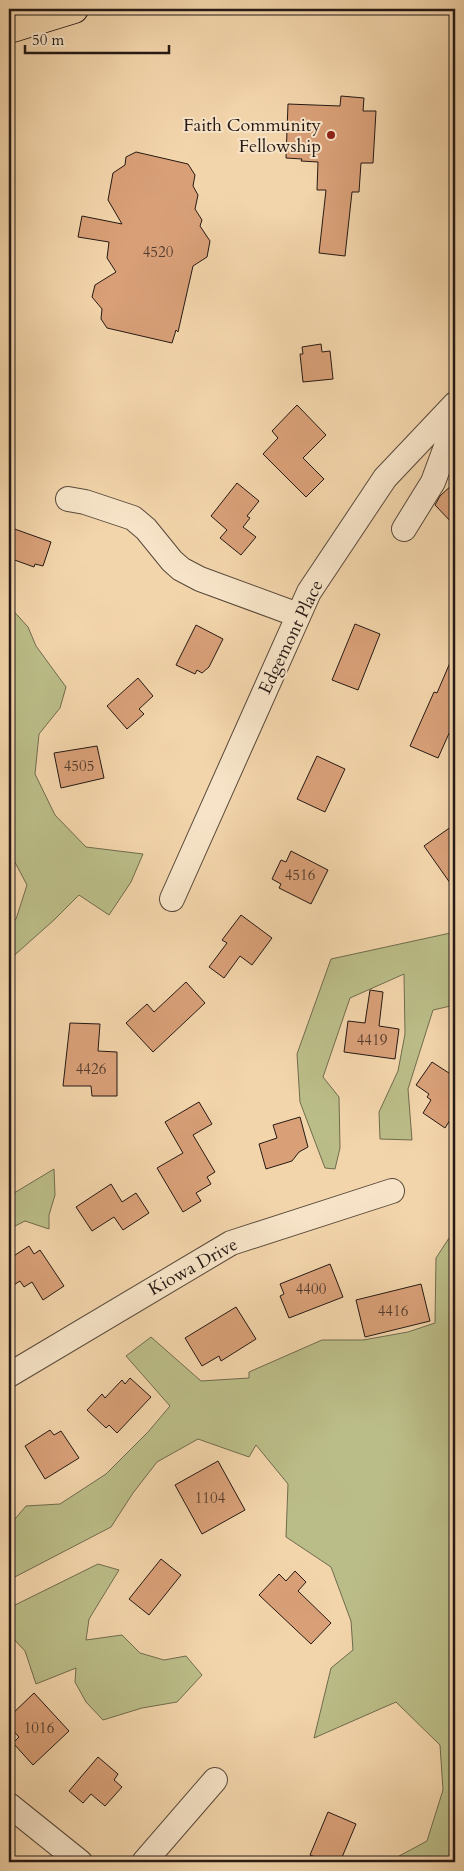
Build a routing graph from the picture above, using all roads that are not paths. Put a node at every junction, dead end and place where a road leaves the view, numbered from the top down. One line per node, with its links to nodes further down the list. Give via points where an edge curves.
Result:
1 (74, 9): 2 (main road)
2 (9, 29)
3 (455, 405): 5 (street, via 450,436 433,482); 6 (street, Edgemont Place, via 384,478 308,592)
4 (68, 499): 6 (street, via 112,509 133,518 181,569)
5 (404, 529)
6 (298, 615): 7 (street, Edgemont Place)
7 (172, 899)
8 (392, 1191): 9 (street, Kiowa Drive, via 231,1243)
9 (9, 1374)
10 (215, 1780): 13 (street)
11 (9, 1805): 12 (street)
12 (80, 1862)
13 (144, 1862)

